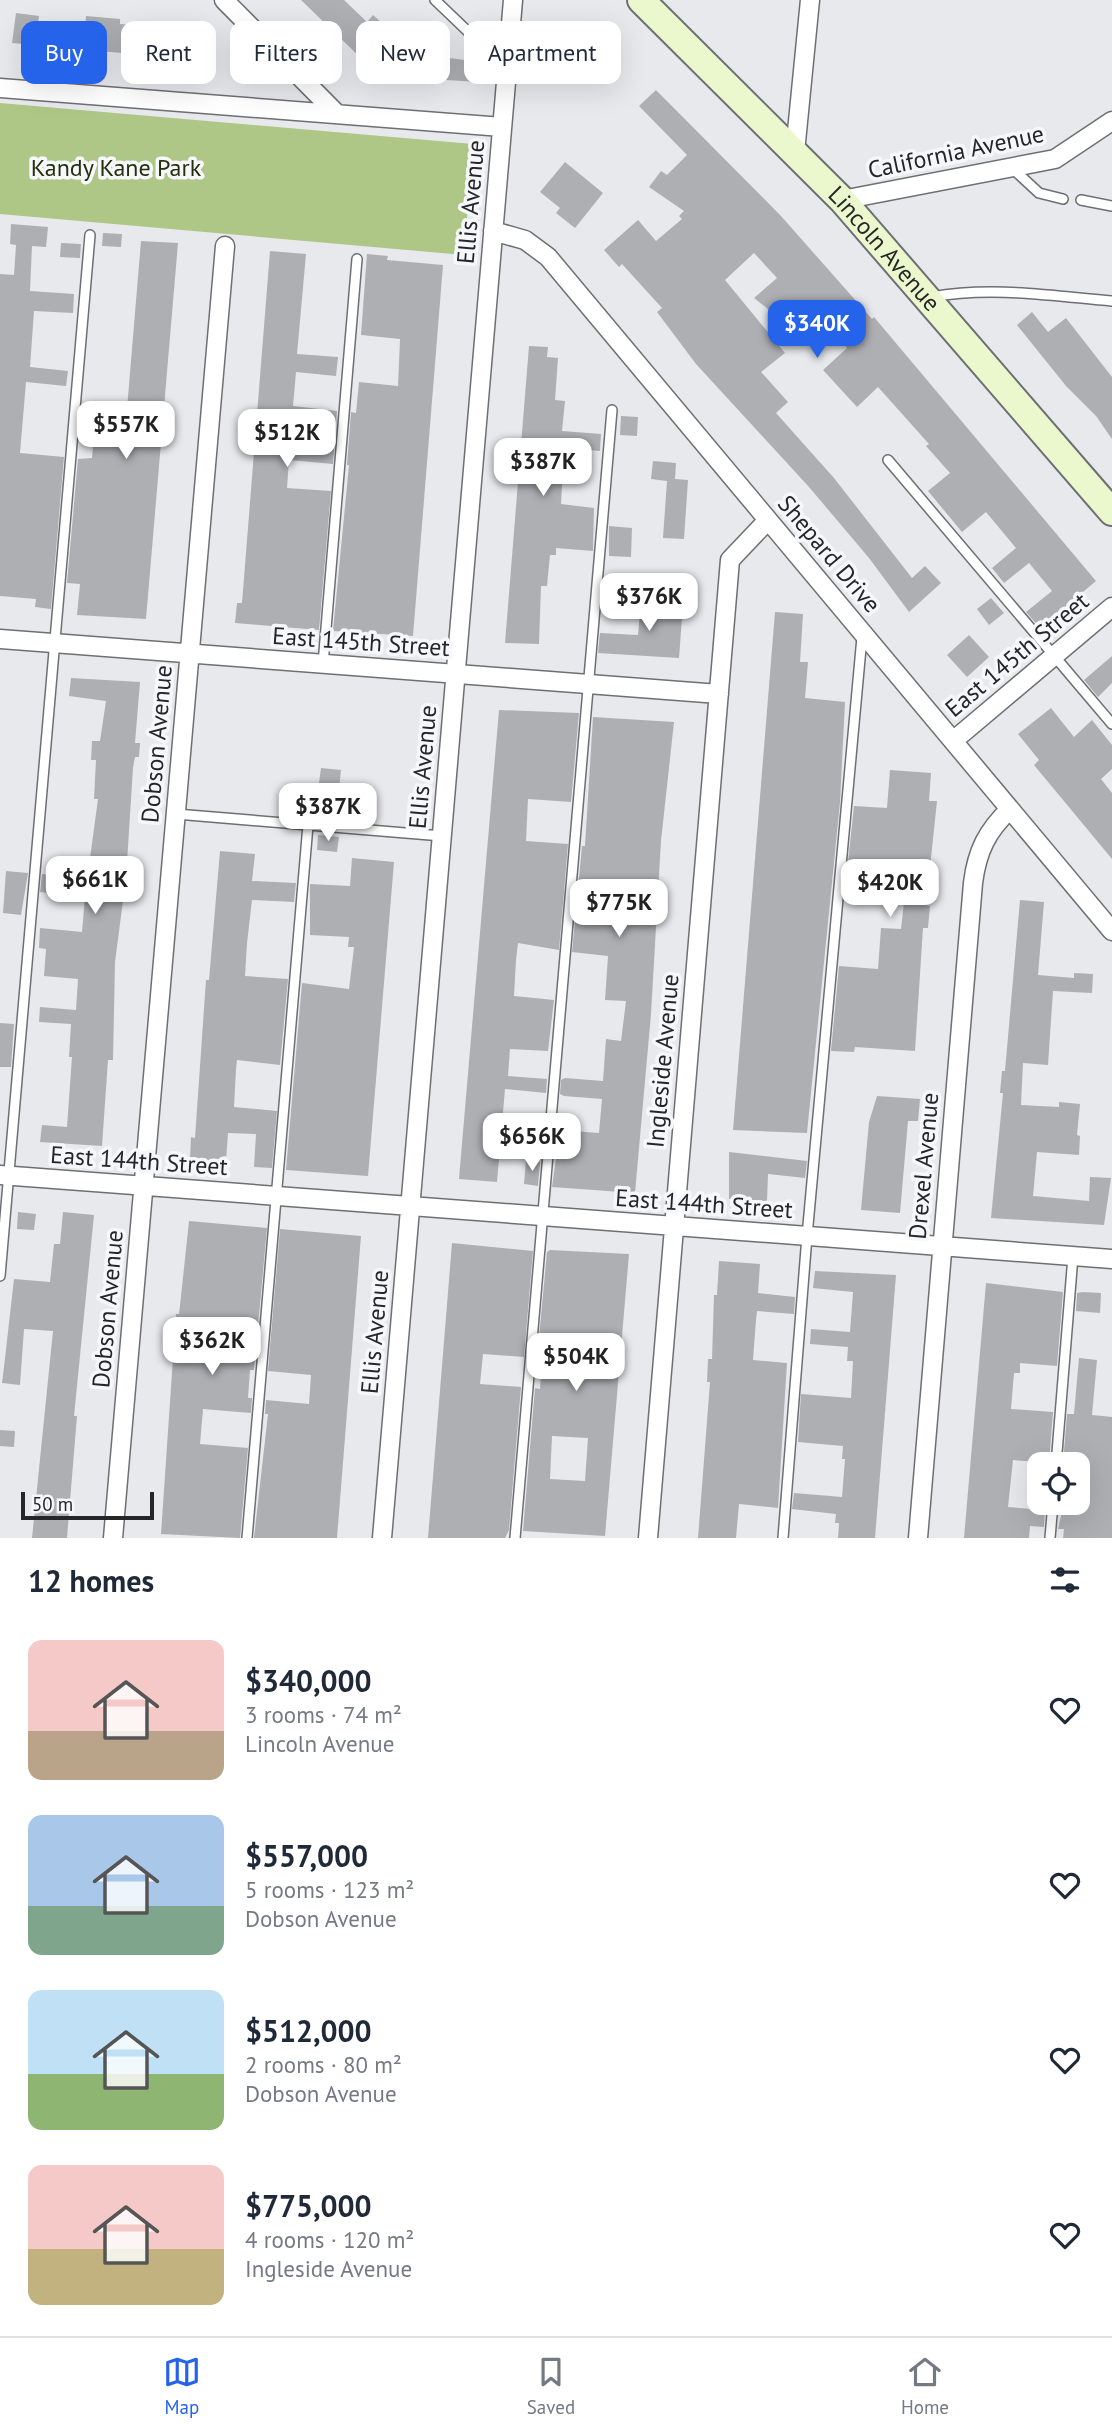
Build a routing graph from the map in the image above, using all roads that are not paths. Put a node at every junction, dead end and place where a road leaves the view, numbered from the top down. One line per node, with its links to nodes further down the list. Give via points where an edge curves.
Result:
1 (223, 0): 10 (street)
2 (435, 0): 7 (lane)
3 (513, 0): 6 (street, Ellis Avenue)
4 (641, 0): 13 (street, Lincoln Avenue)
5 (810, 0): 13 (street)
6 (511, 21)
7 (464, 28)
8 (506, 84): 12 (street, Ellis Avenue)
9 (0, 88): 10 (street)
10 (337, 114): 12 (street)
11 (1112, 121): 14 (street, California Avenue, via 1055,159)
12 (502, 127): 19 (street, Ellis Avenue)
13 (795, 152): 16 (street, Lincoln Avenue)
14 (1011, 167): 15 (lane, via 1039,193); 16 (street, California Avenue)
15 (1063, 199)
16 (842, 200): 23 (street, Lincoln Avenue)
17 (1081, 200): 18 (lane)
18 (1112, 206)
19 (493, 231): 28 (street, Shepard Drive, via 525,240 548,257); 36 (street, Ellis Avenue)
20 (90, 235): 32 (lane)
21 (225, 246): 33 (street, Dobson Avenue)
22 (358, 259): 35 (lane)
23 (927, 298): 24 (lane, via 957,292 1020,293); 27 (street, Lincoln Avenue)
24 (1112, 301)
25 (612, 410): 37 (lane)
26 (888, 460): 34 (lane)
27 (1112, 512)
28 (768, 520): 30 (street, Shepard Drive); 38 (street, Ingleside Avenue, via 730,559)
29 (1112, 607): 34 (street, East 145th Street)
30 (863, 632): 40 (street, Shepard Drive); 52 (lane)
31 (0, 639): 32 (street, East 145th Street)
32 (55, 643): 33 (street, East 145th Street); 46 (lane)
33 (190, 654): 35 (street, East 145th Street); 42 (street, Dobson Avenue)
34 (1055, 655): 39 (lane); 40 (street, East 145th Street)
35 (323, 664): 36 (street, East 145th Street)
36 (456, 674): 37 (street, East 145th Street); 44 (street, Ellis Avenue)
37 (588, 684): 38 (street, East 145th Street); 50 (lane)
38 (719, 694): 51 (street, Ingleside Avenue)
39 (1112, 724)
40 (953, 741): 41 (street, Shepard Drive)
41 (1010, 809): 45 (street, Shepard Drive); 53 (street, Drexel Avenue, via 991,830 976,858)
42 (176, 814): 43 (lane); 47 (street, Dobson Avenue)
43 (308, 825): 44 (lane); 48 (lane)
44 (442, 836): 49 (street, Ellis Avenue)
45 (1112, 931)
46 (4, 1175): 47 (street, East 144th Street); 56 (lane)
47 (144, 1186): 48 (street, East 144th Street); 59 (street, Dobson Avenue)
48 (278, 1196): 49 (street, East 144th Street); 60 (lane)
49 (410, 1206): 50 (street, East 144th Street); 61 (street, Ellis Avenue)
50 (542, 1216): 51 (street, East 144th Street); 62 (lane)
51 (674, 1226): 52 (street, East 144th Street); 63 (street, Ingleside Avenue)
52 (807, 1236): 53 (street, East 144th Street); 64 (lane)
53 (942, 1246): 54 (street, East 144th Street); 65 (street, Drexel Avenue)
54 (1073, 1256): 55 (street, East 144th Street); 57 (lane)
55 (1112, 1259)
56 (0, 1276)
57 (1057, 1452)
58 (1052, 1515): 66 (lane)
59 (113, 1538)
60 (247, 1538)
61 (382, 1538)
62 (515, 1538)
63 (648, 1538)
64 (783, 1538)
65 (918, 1538)
66 (1050, 1538)

